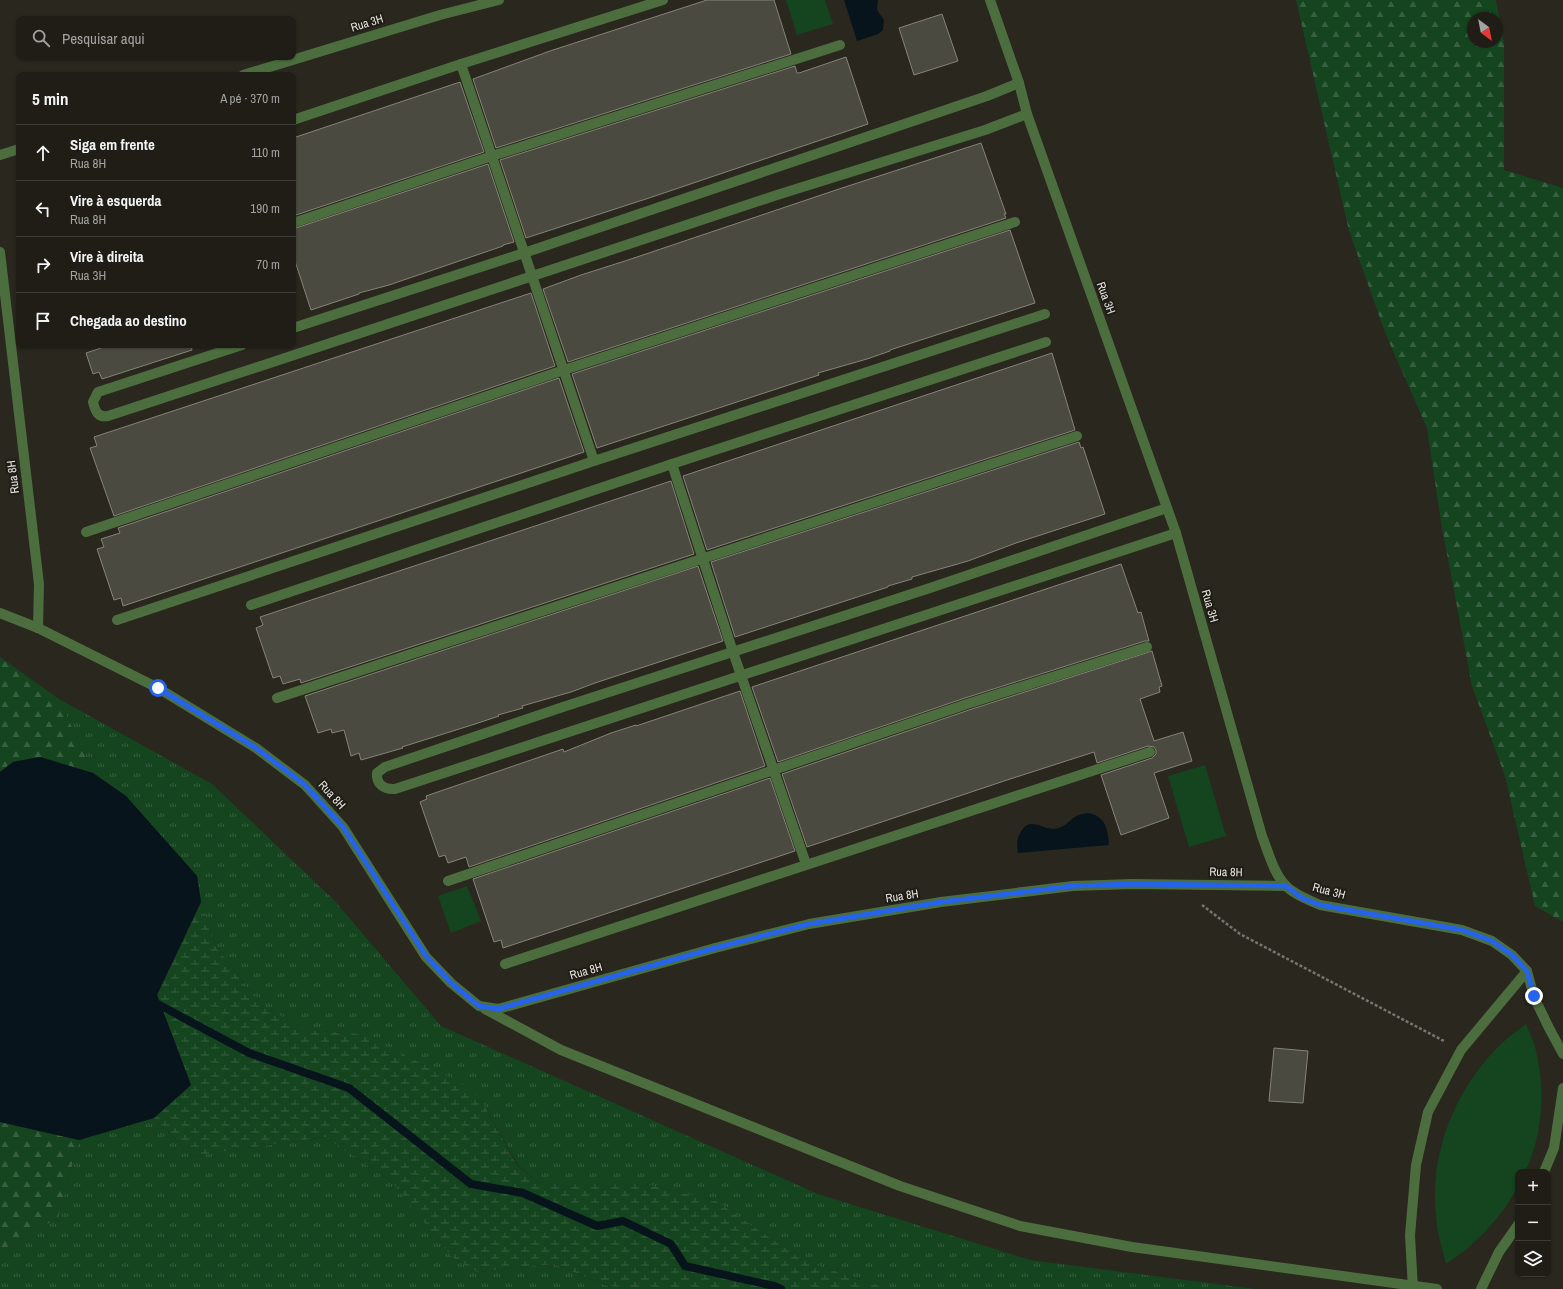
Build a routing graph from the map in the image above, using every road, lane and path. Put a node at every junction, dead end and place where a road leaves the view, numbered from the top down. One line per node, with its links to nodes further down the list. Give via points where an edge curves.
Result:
1 (499, 0): 5 (street, Rua 3H, via 440,15)
2 (663, 0): 7 (street)
3 (990, 0): 9 (street, Rua 3H)
4 (840, 45): 14 (street)
5 (296, 59)
6 (292, 60): 8 (street, Rua 3H)
7 (461, 64): 11 (street); 14 (street)
8 (253, 72)
9 (1019, 83): 10 (street, Rua 3H); 18 (street)
10 (1027, 114): 19 (street, via 985,130 777,195); 28 (street, Rua 3H)
11 (296, 119)
12 (16, 150): 13 (street)
13 (0, 155)
14 (492, 156): 15 (street); 18 (street)
15 (296, 222)
16 (1015, 222): 24 (street)
17 (0, 252): 35 (street, Rua 8H, via 39,584)
18 (524, 253): 19 (street); 21 (street)
19 (533, 277): 23 (street, via 108,416 103,417 95,411 93,402 98,392); 24 (street)
20 (1045, 314): 26 (street)
21 (296, 327)
22 (1046, 342): 27 (street)
23 (233, 348)
24 (564, 370): 26 (street); 29 (street)
25 (1077, 436): 31 (street)
26 (594, 461): 34 (street)
27 (672, 464): 31 (street); 32 (street)
28 (1167, 508): 30 (street, Rua 3H); 37 (street)
29 (86, 532)
30 (1176, 533): 38 (street); 45 (street, Rua 3H, via 1262,836 1274,867)
31 (703, 559): 37 (street); 39 (street)
32 (251, 605)
33 (0, 613): 35 (street, Rua 8H)
34 (118, 620)
35 (38, 628): 48 (street, Rua 8H, via 158,688 256,748 305,785 343,827 426,956 451,983)
36 (1147, 647): 41 (street, via 967,704)
37 (732, 652): 38 (street); 38 (street, via 385,767 377,773 376,778 384,788 395,788)
38 (741, 676): 41 (street)
39 (277, 698)
40 (1150, 752): 42 (street)
41 (773, 770): 42 (street); 43 (street)
42 (806, 864): 46 (street)
43 (448, 881)
44 (1176, 884): 45 (street, Rua 8H); 48 (street, Rua 8H, via 1073,886 941,902 809,924 498,1009); 49 (path, via 1240,934)
45 (1286, 886): 47 (street, Rua 3H, via 1302,898 1320,905 1462,930 1492,941 1512,955)
46 (505, 964)
47 (1527, 971): 49 (street); 50 (street, Rua 3H, via 1534,996)
48 (479, 1006): 54 (street, via 561,1050 900,1186 1020,1226 1132,1247)
49 (1461, 1050): 54 (street, via 1428,1112 1416,1165 1410,1235)
50 (1563, 1054)
51 (1563, 1088): 52 (street, via 1554,1148)
52 (1545, 1169)
53 (1515, 1229): 56 (street, via 1499,1252)
54 (1413, 1287): 55 (street)
55 (1437, 1289)
56 (1481, 1289)

